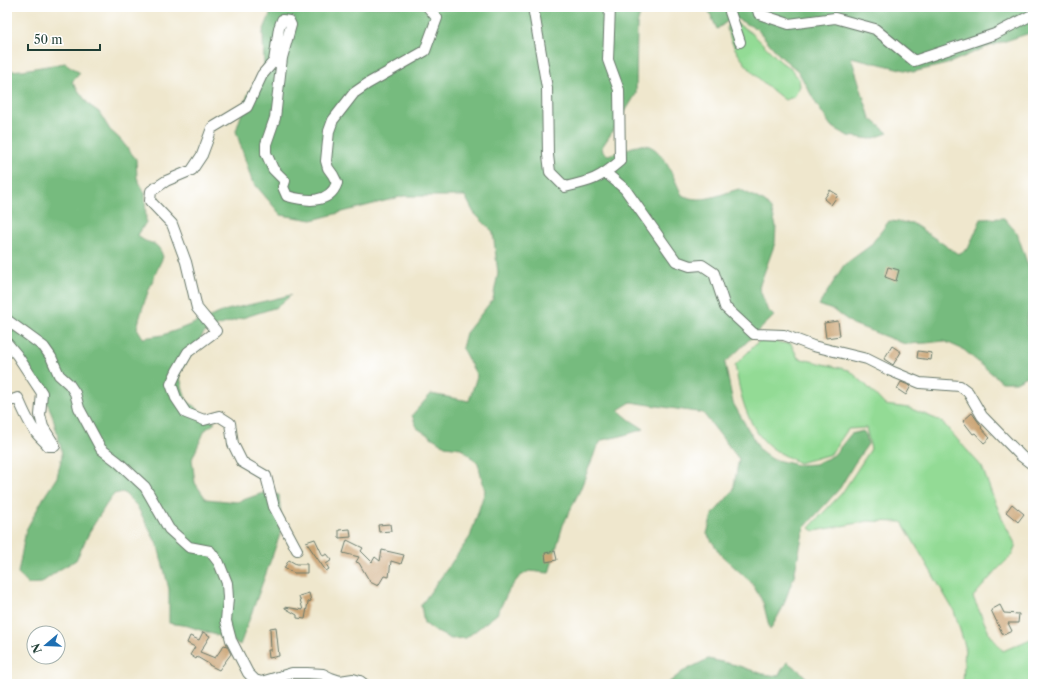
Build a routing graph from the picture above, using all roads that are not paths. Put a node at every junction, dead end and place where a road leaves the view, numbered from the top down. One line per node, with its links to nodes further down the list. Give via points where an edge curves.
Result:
1 (428, 7): 13 (street, via 437,18 425,51 354,93 333,120 326,161 336,183 334,189 324,198 302,200 286,196 283,187 285,181 273,169 266,153 266,144 275,118 282,58 291,25 289,21 282,20 274,61 262,75 248,107 212,128 202,154 192,170 166,181 151,191 150,201 172,224 186,262 197,308 216,331 188,352 171,384 176,398 186,413 204,420 219,416 230,422 233,444 242,462 266,476 274,508)
2 (533, 7): 8 (street, via 547,88 550,172 565,187 589,182)
3 (610, 7): 8 (street, via 608,60 619,90 620,161)
4 (731, 7): 7 (street, via 730,12)
5 (757, 7): 6 (street, via 759,14 790,24 835,18 875,30 914,61 995,34)
6 (1030, 16)
7 (740, 42)
8 (606, 173): 12 (street, via 624,189 676,261 690,266 702,265 714,273 725,307 754,334 784,335 813,346 866,359 920,383 960,386 968,392 982,416)
9 (7, 320): 14 (street, via 44,347 59,375 75,393 79,408 101,450 145,487 169,529 189,547 210,551 219,563 227,583 226,621 231,640 248,673 261,682 292,673 308,673 324,674 340,681 353,679)
10 (7, 343): 11 (street, via 42,393 40,415 43,427 55,446 48,446 37,435 18,398)
11 (7, 402)
12 (1033, 465)
13 (298, 550)
14 (364, 684)

